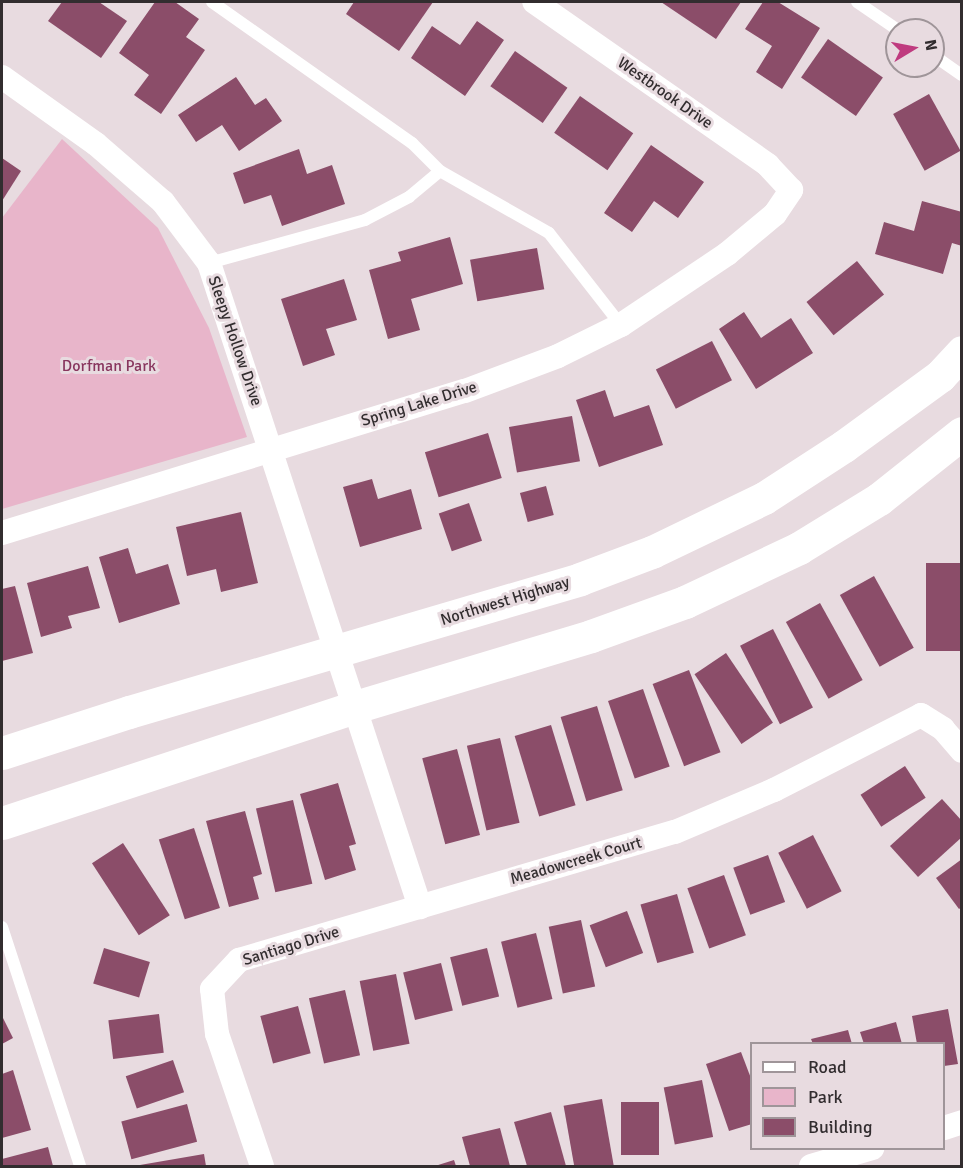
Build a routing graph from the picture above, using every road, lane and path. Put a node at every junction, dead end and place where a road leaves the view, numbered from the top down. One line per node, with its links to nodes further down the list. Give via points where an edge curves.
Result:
1 (212, 2): 8 (lane, via 412,143)
2 (534, 2): 9 (street, Westbrook Drive, via 768,165)
3 (858, 2): 4 (lane)
4 (885, 21)
5 (945, 63): 6 (lane)
6 (962, 75)
7 (2, 77): 10 (street, Sleepy Hollow Drive, via 96,144 162,202)
8 (440, 171): 10 (lane, via 409,197 365,220); 11 (lane, via 549,233)
9 (791, 190): 11 (street, Spring Lake Drive, via 775,214 727,254)
10 (209, 263): 14 (street, Sleepy Hollow Drive)
11 (621, 325): 14 (street, Spring Lake Drive, via 558,356 465,391)
12 (962, 352): 16 (main road, Northwest Highway, via 940,376 844,446 764,498 705,529 580,579)
13 (962, 433): 17 (main road, via 879,498 799,548 685,602 591,636)
14 (271, 449): 15 (street, Spring Lake Drive); 16 (street, Sleepy Hollow Drive)
15 (2, 533)
16 (335, 651): 17 (street); 19 (main road, Northwest Highway)
17 (355, 707): 20 (main road); 21 (street)
18 (962, 751): 21 (street, Meadowcreek Court, via 943,729 921,715 774,790 675,832)
19 (2, 753)
20 (2, 823)
21 (420, 907): 27 (street, Santiago Drive, via 239,960 212,989 217,1034)
22 (2, 927): 26 (lane)
23 (962, 1122): 24 (street)
24 (945, 1128)
25 (869, 1150): 28 (street)
26 (80, 1167)
27 (262, 1167)
28 (811, 1167)

